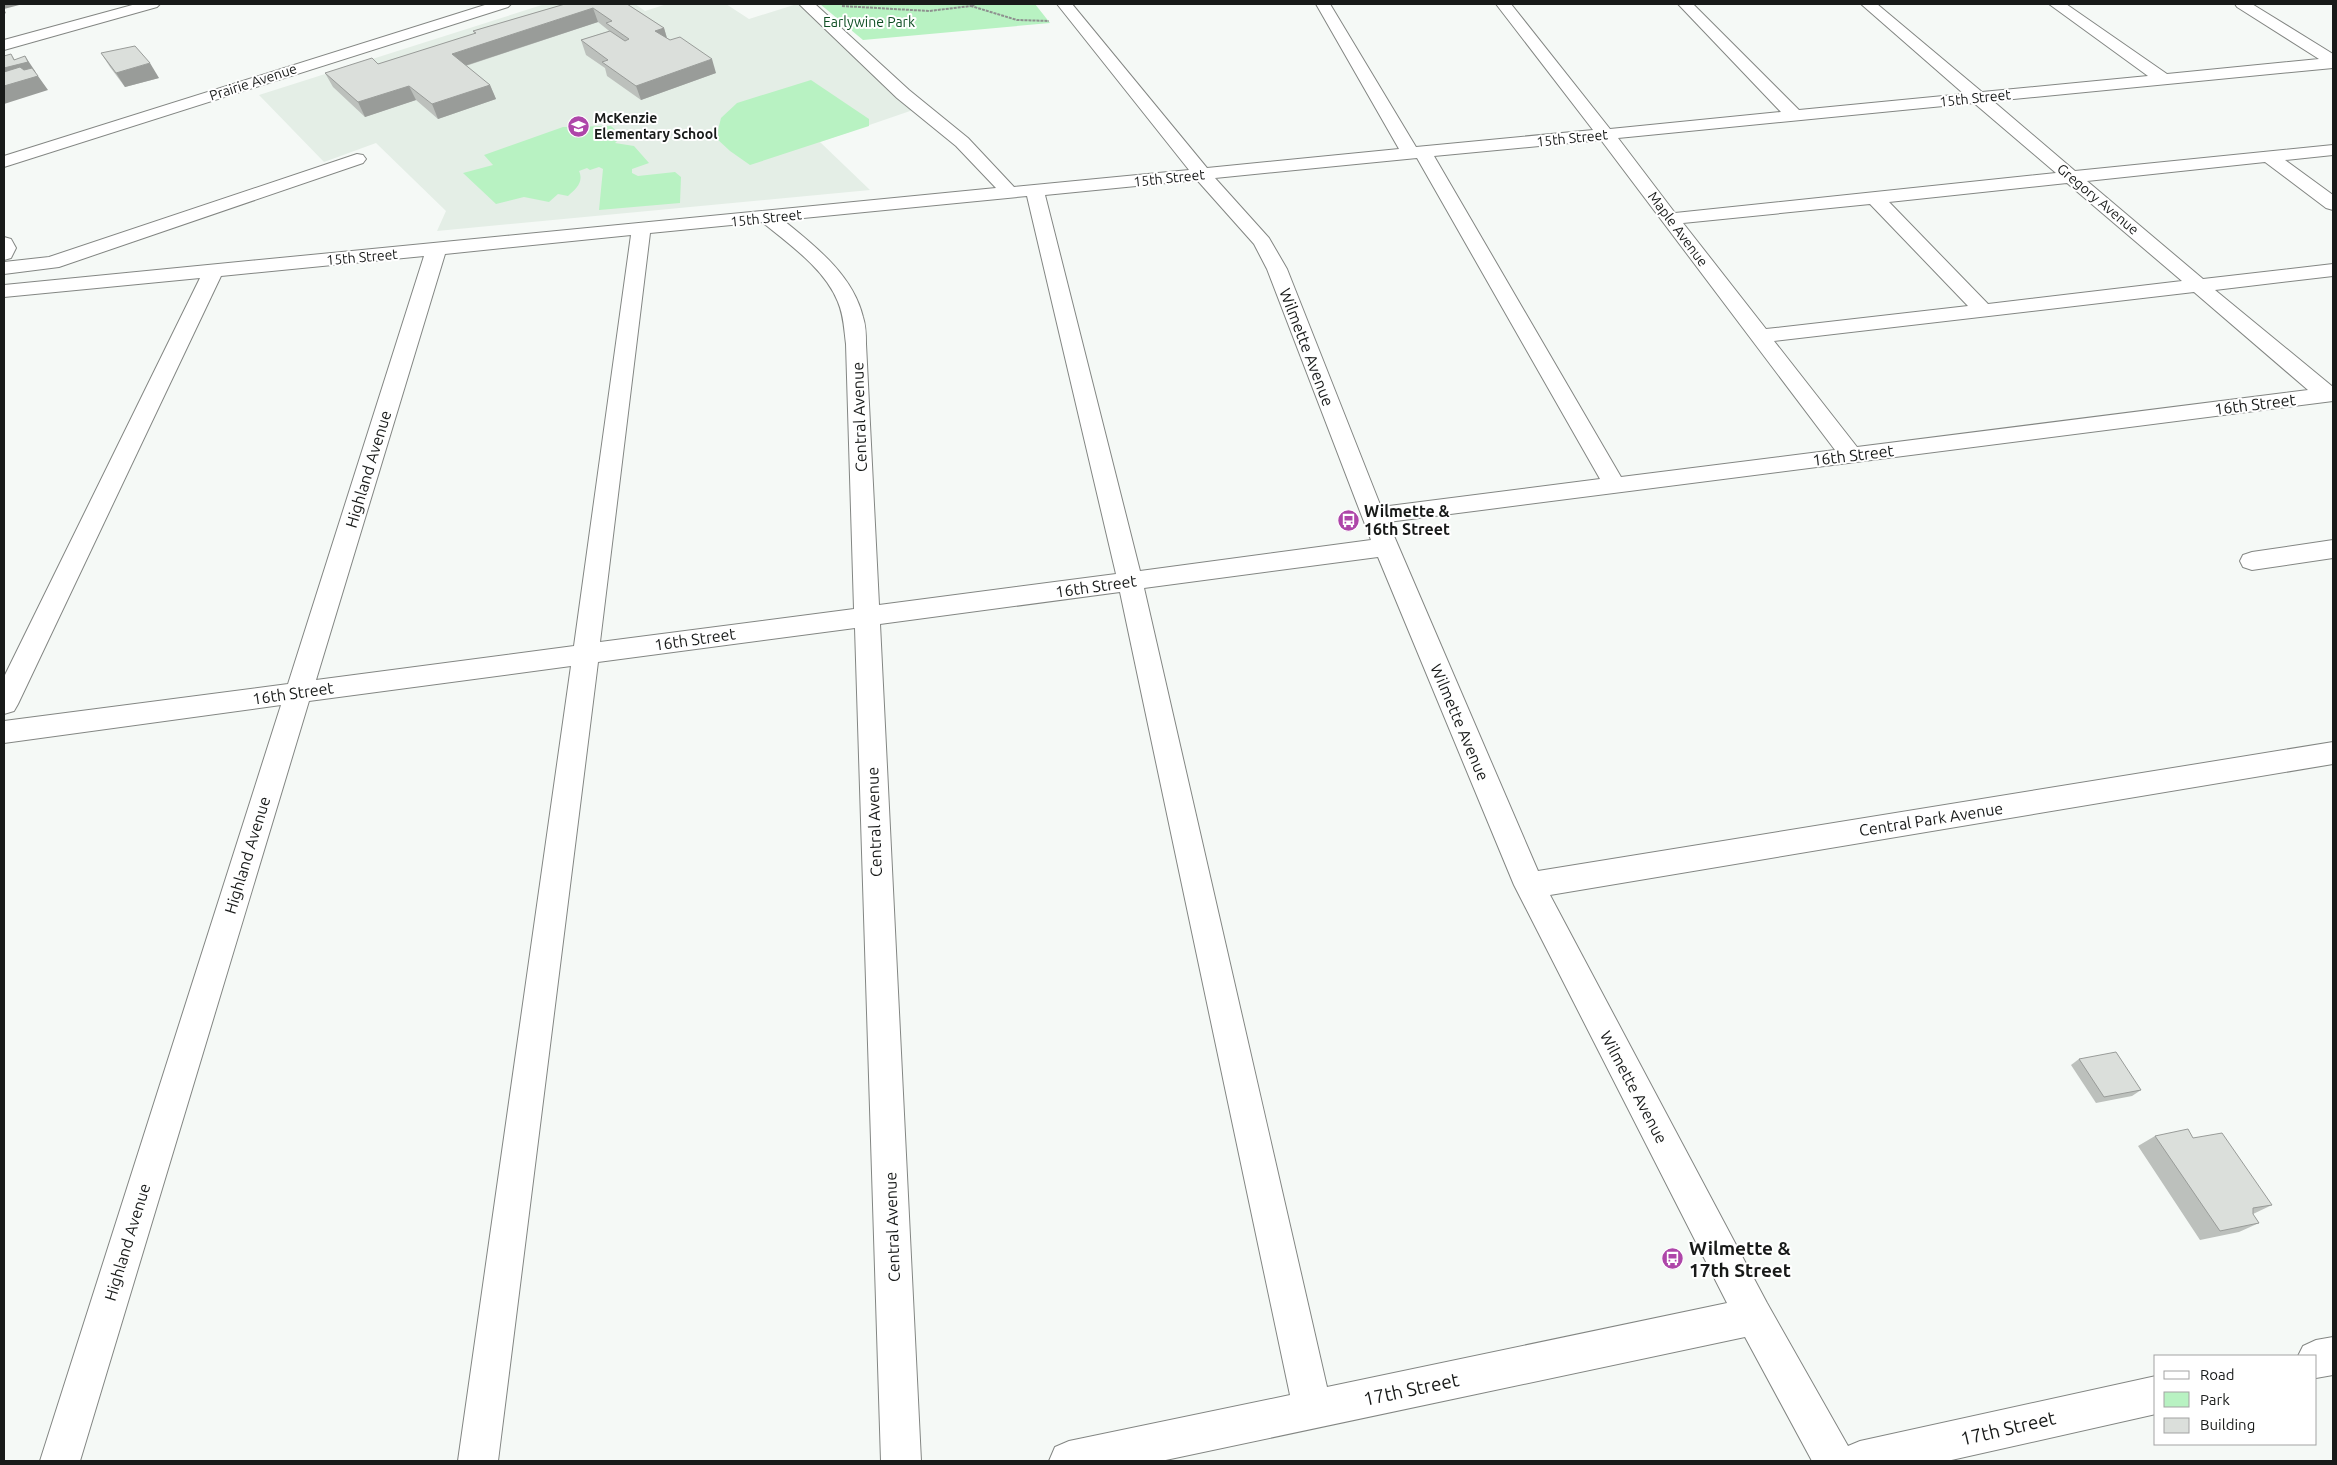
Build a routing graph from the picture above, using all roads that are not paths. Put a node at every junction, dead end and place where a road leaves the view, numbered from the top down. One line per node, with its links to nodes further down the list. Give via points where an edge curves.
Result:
1 (152, 4): 12 (street)
2 (503, 4): 11 (street, Prairie Avenue)
3 (1064, 4): 23 (street, Wilmette Avenue)
4 (1323, 4): 19 (street)
5 (1503, 4): 17 (street, Maple Avenue)
6 (1685, 4): 16 (street)
7 (1868, 4): 15 (street, Gregory Avenue)
8 (2056, 4): 14 (street)
9 (2242, 4): 13 (street)
10 (807, 5): 25 (street, via 903,94)
11 (479, 7): 22 (street, Prairie Avenue)
12 (4, 45)
13 (2333, 62): 14 (street, 15th Street)
14 (2164, 80): 15 (street, 15th Street)
15 (1978, 98): 16 (street, 15th Street); 24 (street, Gregory Avenue)
16 (1795, 116): 17 (street, 15th Street)
17 (1606, 134): 19 (street, 15th Street); 29 (street, Maple Avenue)
18 (2333, 150): 20 (street)
19 (1417, 153): 23 (street, 15th Street); 43 (street)
20 (2268, 156): 24 (street); 27 (street)
21 (357, 159): 34 (street, via 52,262)
22 (4, 162)
23 (1202, 174): 25 (street, 15th Street); 44 (street, Wilmette Avenue, via 1262,242 1277,269)
24 (2071, 176): 26 (street); 37 (street, Gregory Avenue)
25 (1022, 192): 28 (street, 15th Street); 48 (street)
26 (1874, 197): 29 (street); 39 (street)
27 (2333, 204)
28 (767, 218): 30 (street, 15th Street); 49 (street, Central Avenue, via 818,259 853,315)
29 (1670, 219): 40 (street, Maple Avenue)
30 (641, 230): 32 (street, 15th Street); 50 (street)
31 (4, 243): 33 (street)
32 (436, 250): 36 (street, 15th Street); 51 (street, Highland Avenue)
33 (4, 254)
34 (4, 268)
35 (2333, 270): 37 (street)
36 (213, 271): 38 (street, 15th Street); 52 (street)
37 (2200, 286): 39 (street); 41 (street, Gregory Avenue)
38 (4, 292)
39 (1984, 311): 40 (street)
40 (1760, 336): 42 (street, Maple Avenue)
41 (2330, 394): 42 (street, 16th Street)
42 (1850, 455): 43 (street, 16th Street)
43 (1615, 486): 44 (street, 16th Street)
44 (1373, 516): 45 (street, Wilmette Avenue)
45 (1386, 547): 48 (street, 16th Street); 55 (street, Wilmette Avenue)
46 (2333, 549): 47 (street)
47 (2252, 561)
48 (1130, 581): 49 (street, 16th Street); 60 (street)
49 (866, 617): 50 (street, 16th Street); 63 (street, Central Avenue)
50 (586, 654): 51 (street, 16th Street); 62 (street)
51 (297, 692): 53 (street, 16th Street); 61 (street, Highland Avenue)
52 (4, 704)
53 (4, 732)
54 (2333, 753): 55 (street, Central Park Avenue)
55 (1529, 885): 56 (street, Wilmette Avenue)
56 (1754, 1316): 60 (street, 17th Street); 65 (street, Wilmette Avenue)
57 (2333, 1356): 58 (street)
58 (2317, 1359)
59 (2154, 1395): 66 (street, 17th Street)
60 (1313, 1410): 64 (street, 17th Street)
61 (60, 1461)
62 (478, 1461)
63 (901, 1461)
64 (1069, 1461)
65 (1834, 1461)
66 (1860, 1461)

